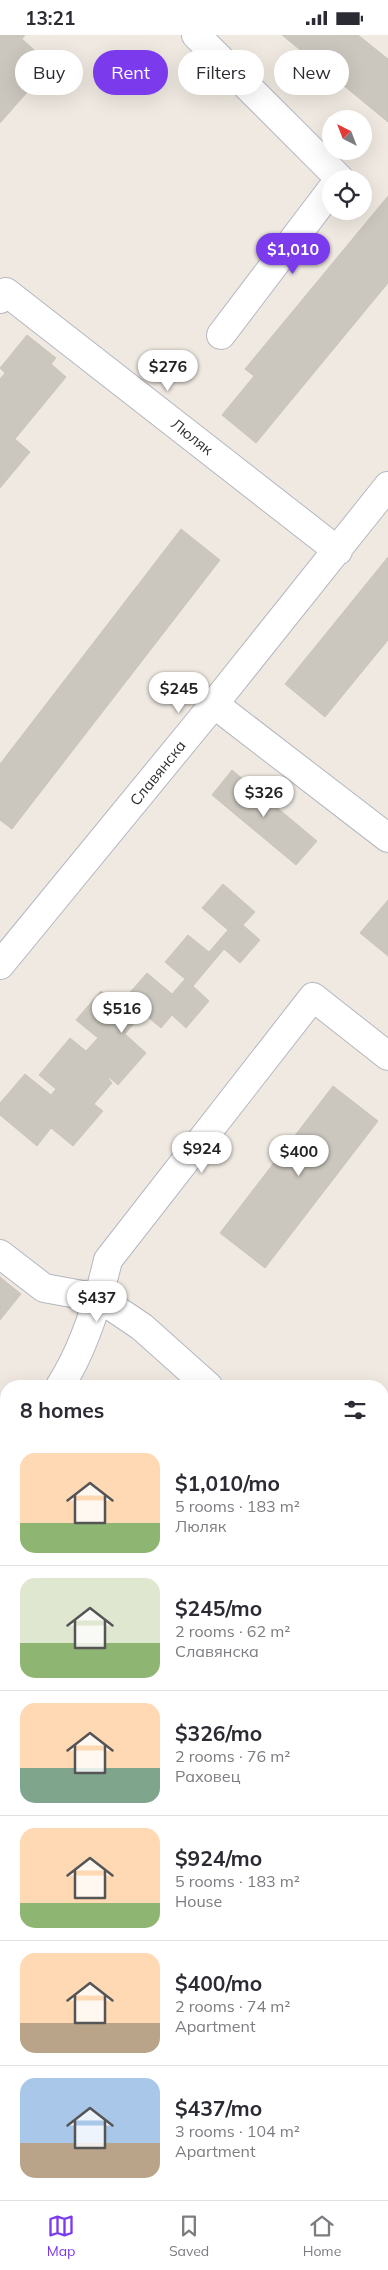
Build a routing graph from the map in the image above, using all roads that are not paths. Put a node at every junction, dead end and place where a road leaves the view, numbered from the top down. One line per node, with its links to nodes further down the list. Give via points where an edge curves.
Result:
1 (196, 35): 2 (street)
2 (331, 170)
3 (322, 202): 5 (street)
4 (0, 299): 7 (street, Люляк, via 6,292)
5 (221, 335)
6 (388, 486): 7 (street, Славянска)
7 (338, 551): 8 (street, Славянска)
8 (214, 705): 9 (street); 10 (street, Славянска)
9 (388, 838)
10 (0, 965)
11 (388, 1056): 13 (street, via 313,997 108,1260)
12 (0, 1254): 13 (street, via 44,1288)
13 (99, 1298): 14 (street); 15 (street, via 142,1327)
14 (64, 1380)
15 (201, 1380)

